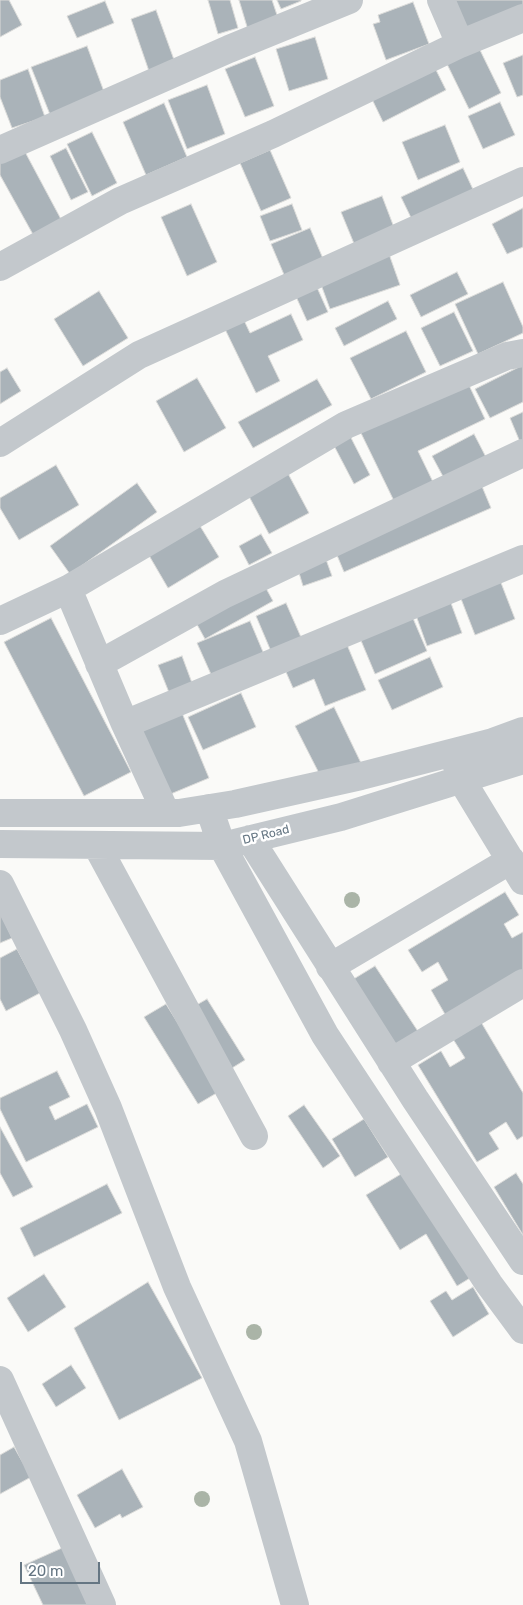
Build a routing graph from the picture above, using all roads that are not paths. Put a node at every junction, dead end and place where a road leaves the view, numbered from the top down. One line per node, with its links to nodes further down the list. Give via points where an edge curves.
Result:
1 (349, 0): 5 (street)
2 (441, 0): 4 (street)
3 (523, 18): 4 (street)
4 (460, 44): 7 (street, via 273,134 120,201)
5 (0, 150)
6 (523, 181): 9 (street, via 139,355)
7 (0, 267)
8 (523, 353): 12 (street, via 507,356 346,425)
9 (0, 443)
10 (523, 453): 14 (street, via 225,594)
11 (523, 558): 15 (street)
12 (68, 588): 13 (street); 14 (street)
13 (0, 620)
14 (99, 664): 15 (street)
15 (125, 724): 22 (street)
16 (523, 731): 17 (street)
17 (452, 752): 19 (street); 20 (street, via 361,776)
18 (523, 760): 19 (street, DP Road)
19 (462, 780): 23 (street, DP Road, via 341,817); 27 (street)
20 (209, 808): 22 (street); 26 (street)
21 (0, 813): 22 (street)
22 (166, 813)
23 (250, 839): 26 (street, DP Road); 29 (street)
24 (0, 844): 25 (street, DP Road)
25 (97, 846): 26 (street, DP Road); 32 (street)
26 (222, 846): 34 (street, via 325,1035)
27 (517, 871): 29 (street)
28 (0, 884): 37 (street, via 81,1047 177,1287 248,1441)
29 (330, 967): 31 (street)
30 (523, 983): 31 (street)
31 (391, 1062): 33 (street)
32 (254, 1136)
33 (523, 1261)
34 (523, 1330)
35 (0, 1380): 36 (street)
36 (102, 1605)
37 (295, 1605)

